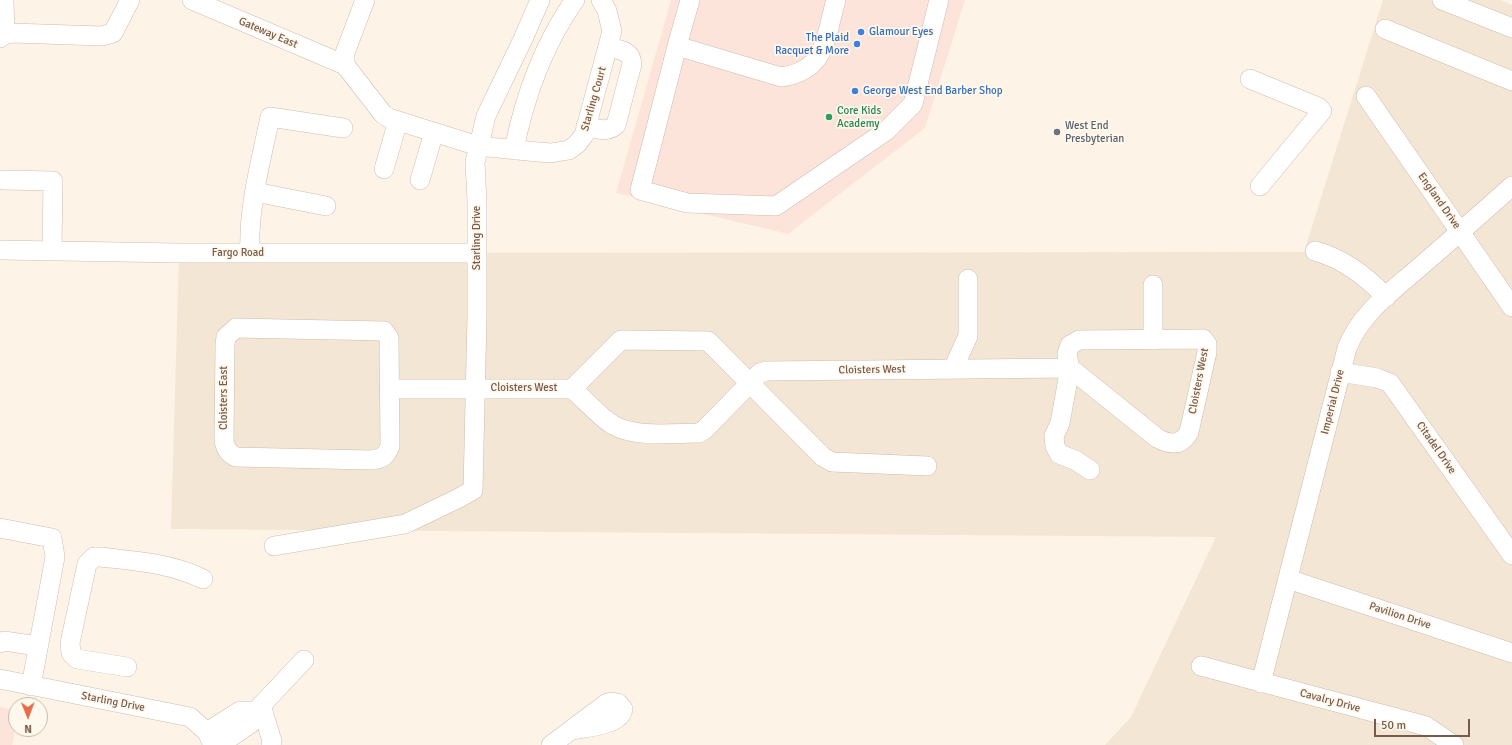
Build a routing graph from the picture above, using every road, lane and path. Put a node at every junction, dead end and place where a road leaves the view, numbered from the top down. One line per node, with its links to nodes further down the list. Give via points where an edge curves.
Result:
1 (4, 0): 14 (street)
2 (130, 0): 14 (street, via 113,33 102,36)
3 (192, 0): 17 (street, Gateway East)
4 (365, 0): 17 (street, via 345,53)
5 (540, 0): 25 (street, Starling Drive, via 486,116)
6 (575, 0): 26 (street, via 558,26 536,77 519,124)
7 (601, 0): 16 (street, Starling Court, via 612,31)
8 (690, 0): 15 (street)
9 (836, 0): 15 (street, via 821,54 809,69 795,75 771,76)
10 (939, 0): 15 (street, via 913,104 886,131 776,206 687,203 640,190)
11 (1442, 0): 12 (street)
12 (1512, 28)
13 (1385, 29): 19 (street)
14 (2, 36)
15 (678, 46)
16 (608, 47): 22 (street, Starling Court); 22 (street, via 628,53 632,57 616,125 604,131)
17 (345, 65): 21 (street, via 376,107 390,118)
18 (1250, 79): 30 (street, via 1318,107 1322,111)
19 (1512, 81)
20 (1366, 96): 34 (street, England Drive)
21 (398, 120): 24 (street); 27 (street)
22 (586, 126): 26 (street, Starling Court, via 584,135 577,144 561,152)
23 (343, 128): 32 (street, via 270,117)
24 (434, 132): 25 (street); 29 (street)
25 (478, 146): 26 (street, Starling Court); 39 (street, Starling Drive, via 475,162)
26 (514, 150)
27 (384, 169)
28 (4, 180): 36 (street, via 53,181)
29 (420, 180)
30 (1260, 186)
31 (1512, 186): 34 (street, Imperial Drive)
32 (255, 192): 33 (street); 38 (street, via 249,236)
33 (326, 206)
34 (1460, 232): 42 (street, Imperial Drive); 43 (street, England Drive)
35 (0, 250): 36 (street, Fargo Road)
36 (52, 251): 38 (street, Fargo Road)
37 (1315, 251): 42 (street, via 1362,273)
38 (250, 252): 39 (street, Fargo Road)
39 (477, 253): 49 (street, Starling Drive)
40 (968, 279): 46 (street, via 968,336)
41 (1154, 284): 44 (street)
42 (1386, 297): 47 (street, Imperial Drive, via 1353,332)
43 (1512, 307)
44 (1153, 340): 45 (street, Cloisters West, via 1079,340 1070,345 1066,354); 45 (street, Cloisters West, via 1203,339 1207,344 1189,432 1184,440 1176,443 1167,443 1157,438)
45 (1070, 368): 46 (street, Cloisters West); 53 (street, via 1060,423 1054,436 1055,446 1059,454 1075,460)
46 (953, 369): 48 (street, Cloisters West, via 767,371 760,373)
47 (1340, 372): 56 (street, Citadel Drive, via 1377,378 1390,383); 58 (street, Imperial Drive)
48 (751, 382): 51 (street, Cloisters West, via 698,433 626,430 613,425); 51 (street, Cloisters West, via 708,341 625,340 616,344); 52 (street, Cloisters West, via 823,457 832,462)
49 (477, 388): 50 (street); 51 (street, Cloisters West); 55 (street, Starling Drive, via 473,490 405,524)
50 (390, 389): 50 (street, Cloisters East, via 390,446 383,458 370,460 236,457 226,449 225,345 226,337 236,328 384,331 389,338)
51 (572, 389)
52 (927, 466)
53 (1090, 470)
54 (0, 528): 60 (street, via 52,538 55,557)
55 (274, 546)
56 (1512, 555)
57 (203, 579): 64 (street, via 185,570 149,562 94,557 87,564 70,653 77,659)
58 (1288, 579): 61 (street, Pavilion Drive); 66 (street, Imperial Drive)
59 (0, 643): 60 (street, via 4,641)
60 (38, 646): 67 (street)
61 (1512, 653)
62 (304, 660): 68 (street)
63 (1201, 666): 66 (street, Cavalry Drive)
64 (127, 667)
65 (0, 679): 67 (street, Starling Drive)
66 (1261, 682): 73 (street, Cavalry Drive, via 1426,726)
67 (31, 686): 70 (street, Starling Drive, via 190,717)
68 (258, 708): 70 (street, via 240,711); 71 (street, via 272,741)
69 (572, 730): 72 (street)
70 (213, 741)
71 (271, 745)
72 (551, 745)
73 (1454, 745)

